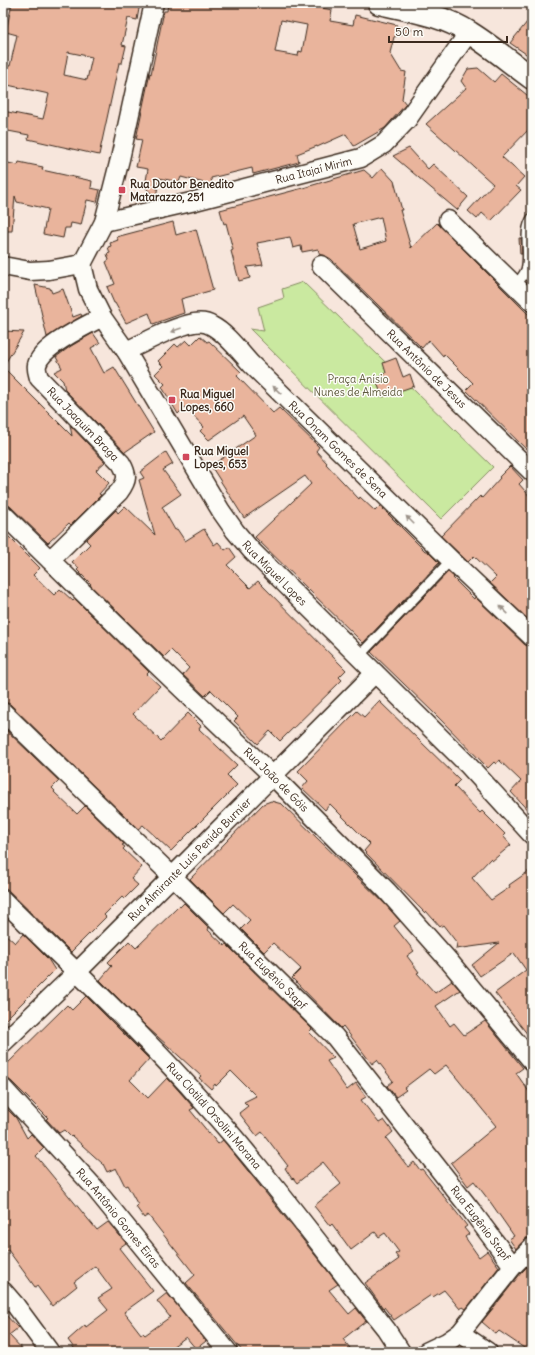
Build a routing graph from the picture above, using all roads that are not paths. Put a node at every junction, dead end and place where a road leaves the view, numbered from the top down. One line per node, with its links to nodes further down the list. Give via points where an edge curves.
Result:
1 (154, 3): 7 (street)
2 (379, 3): 3 (street, via 424,13)
3 (469, 32): 4 (street); 7 (street, Rua Itajaí Mirim, via 407,120 384,144 361,158)
4 (532, 78)
5 (532, 218): 11 (lane, via 528,226 528,260)
6 (448, 220): 11 (street)
7 (104, 222): 8 (street)
8 (82, 264): 10 (street, via 30,271); 13 (street, Rua Miguel Lopes, via 88,289)
9 (320, 265): 15 (street, Rua Antônio de Jesus)
10 (3, 266)
11 (524, 277): 12 (street)
12 (532, 302)
13 (102, 317): 14 (street, Rua Miguel Lopes); 17 (street, Rua Joaquim Braga, via 54,345 36,366 39,378 121,463 126,471 126,482 120,492)
14 (126, 351): 18 (street, Rua Onam Gomes de Sena, one-way to 14, via 221,332 212,326 204,322 195,323 167,332); 20 (street, Rua Miguel Lopes, via 235,531)
15 (532, 472)
16 (3, 514): 17 (street, Rua João de Góis)
17 (50, 560): 23 (street, Rua João de Góis)
18 (451, 560): 19 (street, Rua Onam Gomes de Sena, one-way to 18); 20 (lane)
19 (532, 637)
20 (358, 657): 21 (street, Rua Miguel Lopes)
21 (374, 673): 23 (street, Rua Almirante Luís Penido Burnier); 24 (street, Rua Miguel Lopes, via 467,764)
22 (3, 712): 25 (street, Rua Eugênio Stapf)
23 (273, 776): 25 (street, Rua Almirante Luís Penido Burnier); 29 (street, Rua João de Góis, via 387,890 449,960)
24 (532, 835)
25 (172, 876): 27 (street, Rua Almirante Luís Penido Burnier); 32 (street, Rua Eugênio Stapf, via 335,1037)
26 (3, 900): 27 (street, Rua Clotildi Orsolini Morana)
27 (76, 973): 28 (street, Rua Almirante Luís Penido Burnier); 37 (street, Rua Clotildi Orsolini Morana, via 136,1030 208,1107 386,1328)
28 (3, 1043)
29 (532, 1061)
30 (3, 1088): 36 (street, Rua Antônio Gomes Eiras, via 92,1186)
31 (532, 1247): 32 (street)
32 (513, 1266): 34 (street)
33 (3, 1291): 35 (street)
34 (460, 1333): 38 (street); 39 (street)
35 (50, 1352)
36 (228, 1352)
37 (401, 1352)
38 (426, 1352)
39 (488, 1352)

